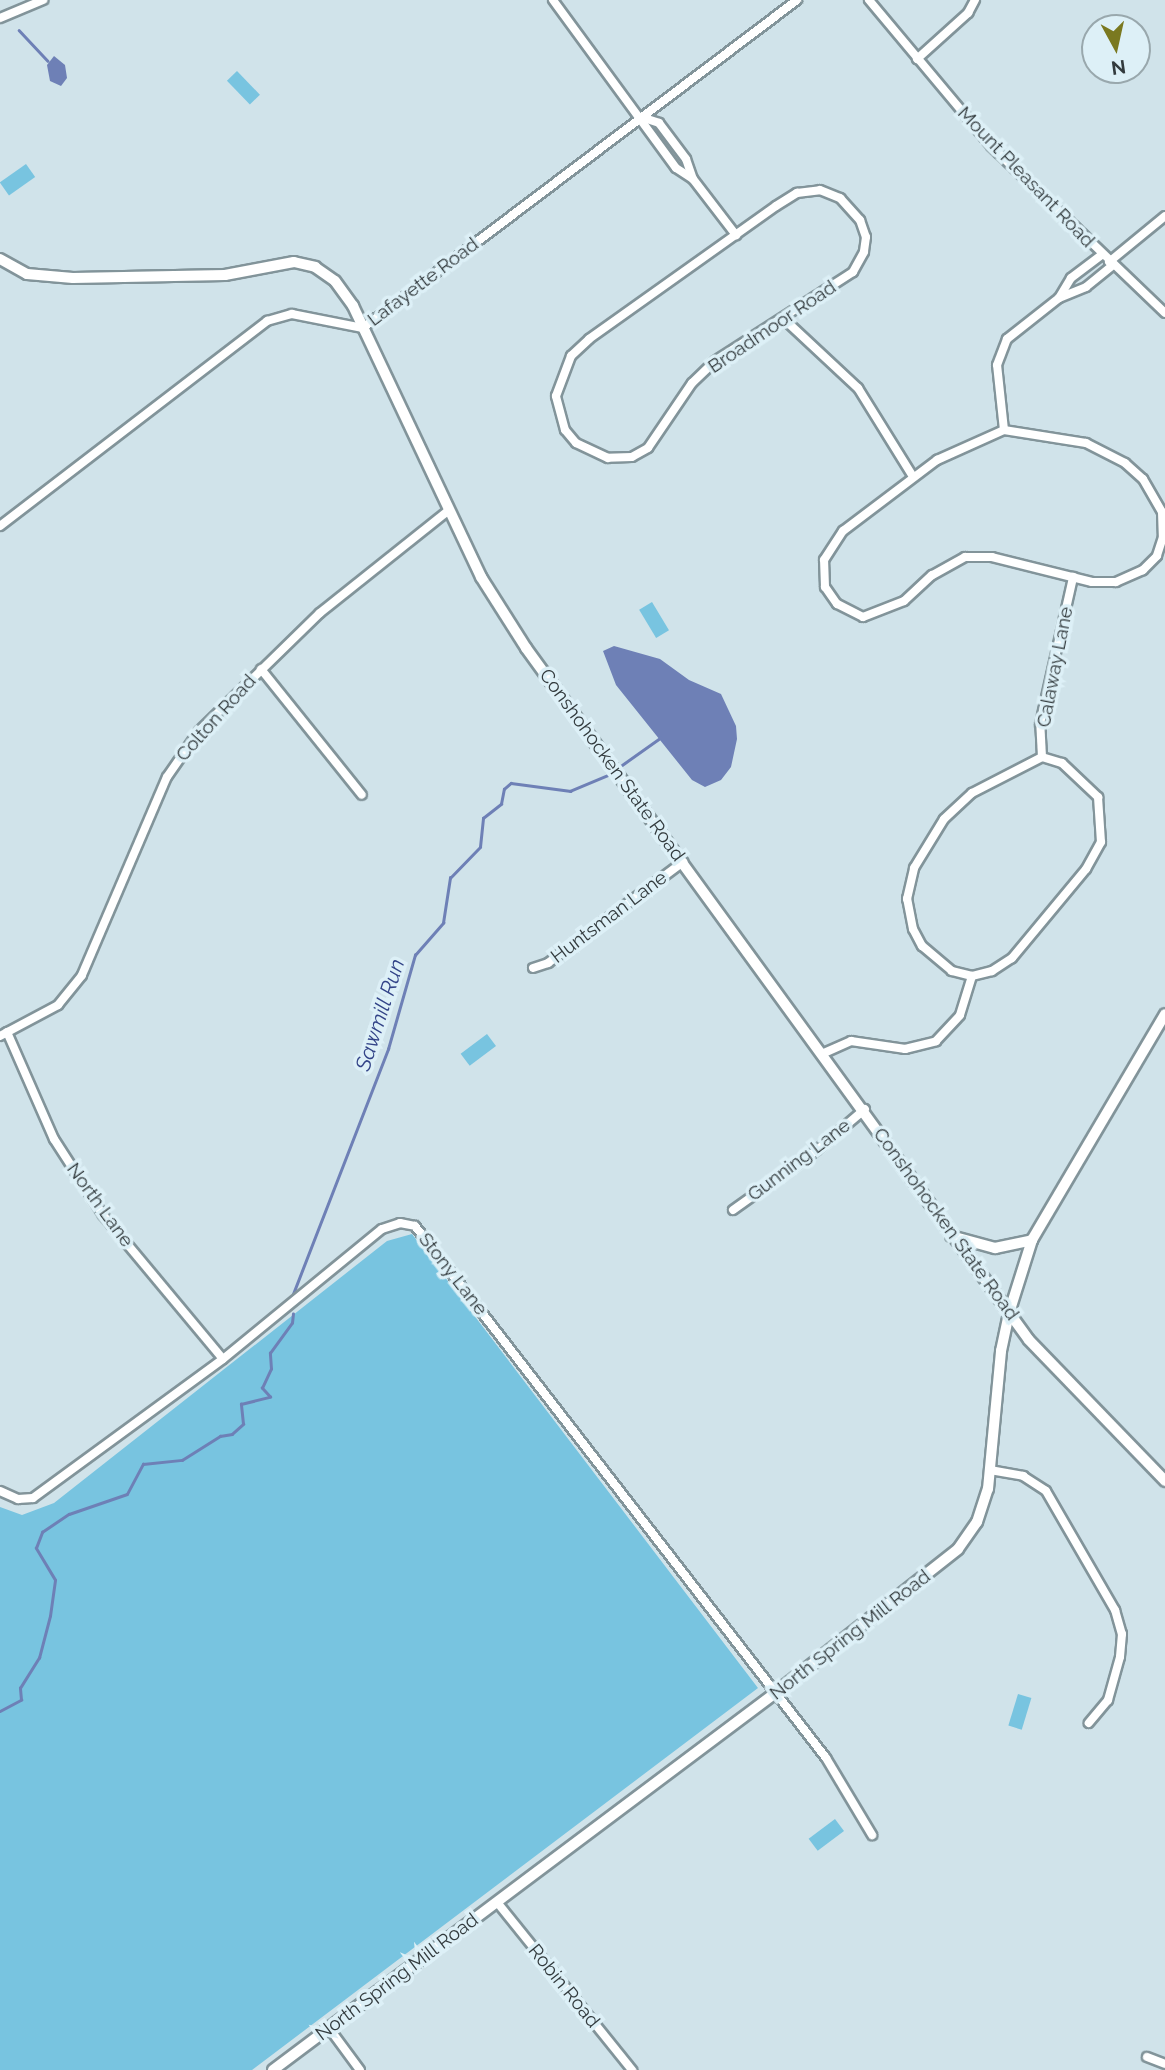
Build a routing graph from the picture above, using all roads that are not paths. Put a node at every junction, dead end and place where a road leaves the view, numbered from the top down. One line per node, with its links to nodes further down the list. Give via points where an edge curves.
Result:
1 (43, 0): 6 (street)
2 (553, 0): 8 (street)
3 (797, 0): 8 (street, Lafayette Road)
4 (869, 0): 7 (street, Mount Pleasant Road)
5 (975, 0): 7 (street, via 968,13)
6 (0, 18)
7 (917, 59): 12 (street, Mount Pleasant Road, via 991,146)
8 (641, 117): 9 (street, via 676,168); 9 (street, via 659,123 686,159); 18 (street, Lafayette Road)
9 (692, 179): 11 (street)
10 (1165, 216): 14 (street)
11 (736, 235): 17 (street, Broadmoor Road, via 797,193 820,190 840,198 860,220 866,237 864,252 853,271); 17 (street, Broadmoor Road, via 571,356 556,396 565,430 591,453 632,457 648,448 692,383 715,361)
12 (1102, 255): 14 (street, Mount Pleasant Road); 15 (street, via 1071,278)
13 (0, 259): 18 (main road, Conshohocken State Road, via 27,274 73,278 216,275 300,263 335,281)
14 (1111, 264): 15 (street, via 1086,287); 16 (street, Mount Pleasant Road)
15 (1059, 298): 19 (street, via 1007,339 1000,352 997,383)
16 (1165, 313)
17 (785, 320): 20 (street, via 858,388)
18 (363, 328): 21 (main road, Conshohocken State Road); 22 (street, Lafayette Road, via 292,314 267,321)
19 (1004, 430): 20 (street); 23 (street, via 1087,443 1125,463 1157,500 1163,537 1157,556 1143,570 1116,583)
20 (912, 475): 23 (street, via 844,531 824,560 825,587 838,604 863,617 904,601 932,575 965,557 992,556)
21 (449, 510): 24 (street, Colton Road, via 320,613); 27 (main road, Conshohocken State Road, via 504,617)
22 (0, 526)
23 (1073, 577): 25 (street, Calaway Lane, via 1040,724)
24 (261, 670): 26 (street); 31 (street, Colton Road, via 175,761 75,986 58,1005)
25 (1042, 757): 29 (street, via 1062,763 1098,797 1101,842 1086,869 1012,958 992,971); 29 (street, via 971,793 944,820 908,883 908,914 922,946 952,971)
26 (362, 795)
27 (683, 862): 28 (street, Huntsman Lane, via 548,963); 32 (main road, Conshohocken State Road)
28 (533, 968)
29 (972, 976): 32 (street, via 960,1015 936,1041 905,1049 851,1041)
30 (1165, 1014): 36 (main road, North Spring Mill Road)
31 (3, 1034): 38 (street, North Lane, via 54,1139 103,1215)
32 (824, 1053): 33 (main road, Conshohocken State Road)
33 (865, 1109): 34 (street, Gunning Lane); 35 (main road, Conshohocken State Road)
34 (733, 1210)
35 (951, 1236): 36 (main road, via 995,1248); 37 (main road, Conshohocken State Road)
36 (1032, 1240): 37 (main road, North Spring Mill Road)
37 (1009, 1313): 39 (street, North Spring Mill Road); 40 (main road, Conshohocken State Road)
38 (223, 1359): 41 (street, Stony Lane, via 33,1498 18,1499); 42 (street, Stony Lane, via 382,1229 400,1223 415,1226)
39 (990, 1470): 42 (street, North Spring Mill Road, via 982,1511 958,1549); 43 (street, via 1023,1476 1046,1491 1115,1611 1122,1634 1120,1657 1108,1700)
40 (1165, 1481)
41 (0, 1491)
42 (774, 1694): 44 (street, via 839,1777); 45 (street, North Spring Mill Road)
43 (1089, 1723)
44 (872, 1835)
45 (497, 1902): 46 (street, North Spring Mill Road); 51 (street, Robin Road)
46 (329, 2028): 49 (street, North Spring Mill Road); 50 (street)
47 (1147, 2057): 48 (street)
48 (1165, 2064)
49 (273, 2070)
50 (360, 2070)
51 (632, 2070)

